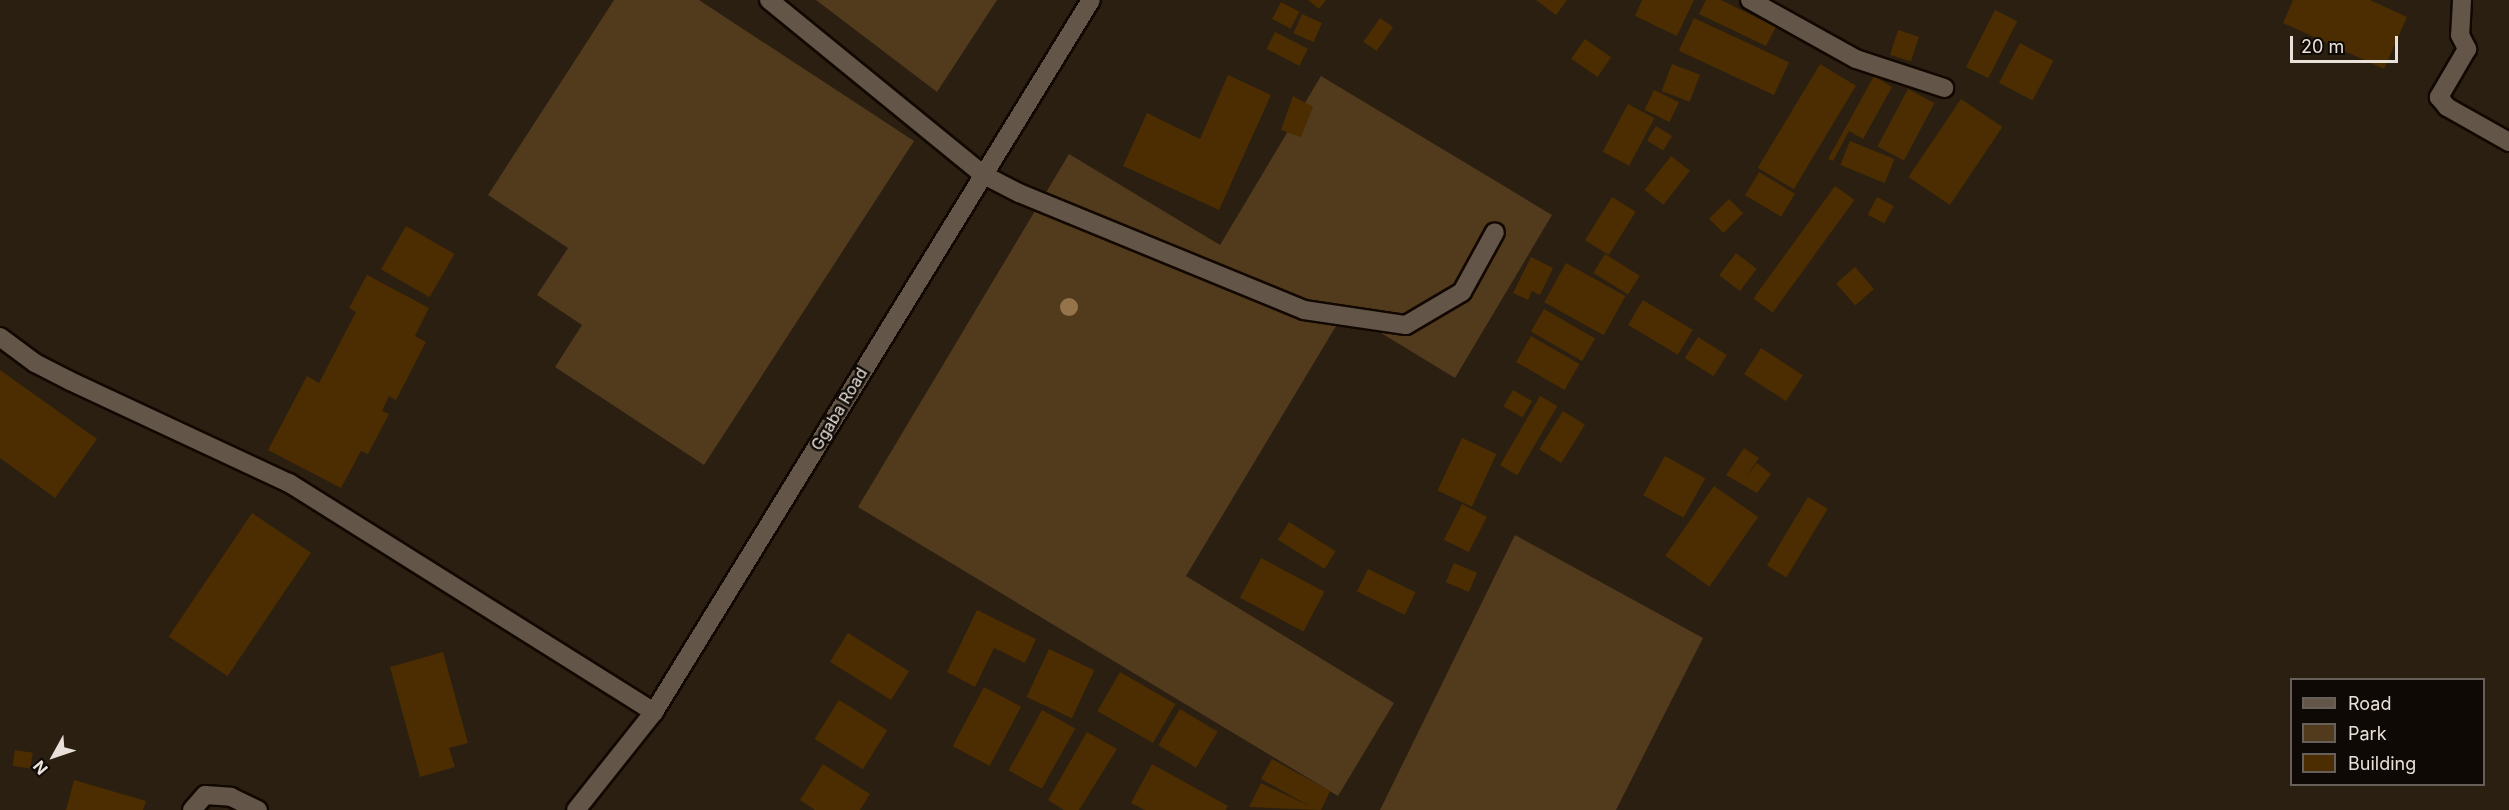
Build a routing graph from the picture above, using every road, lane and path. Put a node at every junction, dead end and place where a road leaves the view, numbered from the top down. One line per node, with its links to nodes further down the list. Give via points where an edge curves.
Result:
1 (769, 0): 7 (street)
2 (1091, 0): 7 (street, Ggaba Road)
3 (1750, 0): 5 (street, via 1856,59)
4 (2462, 0): 6 (street, via 2460,35 2467,49 2439,98 2447,107)
5 (1944, 88)
6 (2509, 142)
7 (982, 174): 8 (street, via 1019,194 1304,310 1406,325 1462,292); 10 (street, Ggaba Road)
8 (1496, 232)
9 (0, 336): 10 (street, via 35,363 70,381 289,483)
10 (654, 712): 13 (street, Ggaba Road)
11 (192, 810): 12 (street, via 205,795 231,797)
12 (258, 810)
13 (576, 810)

